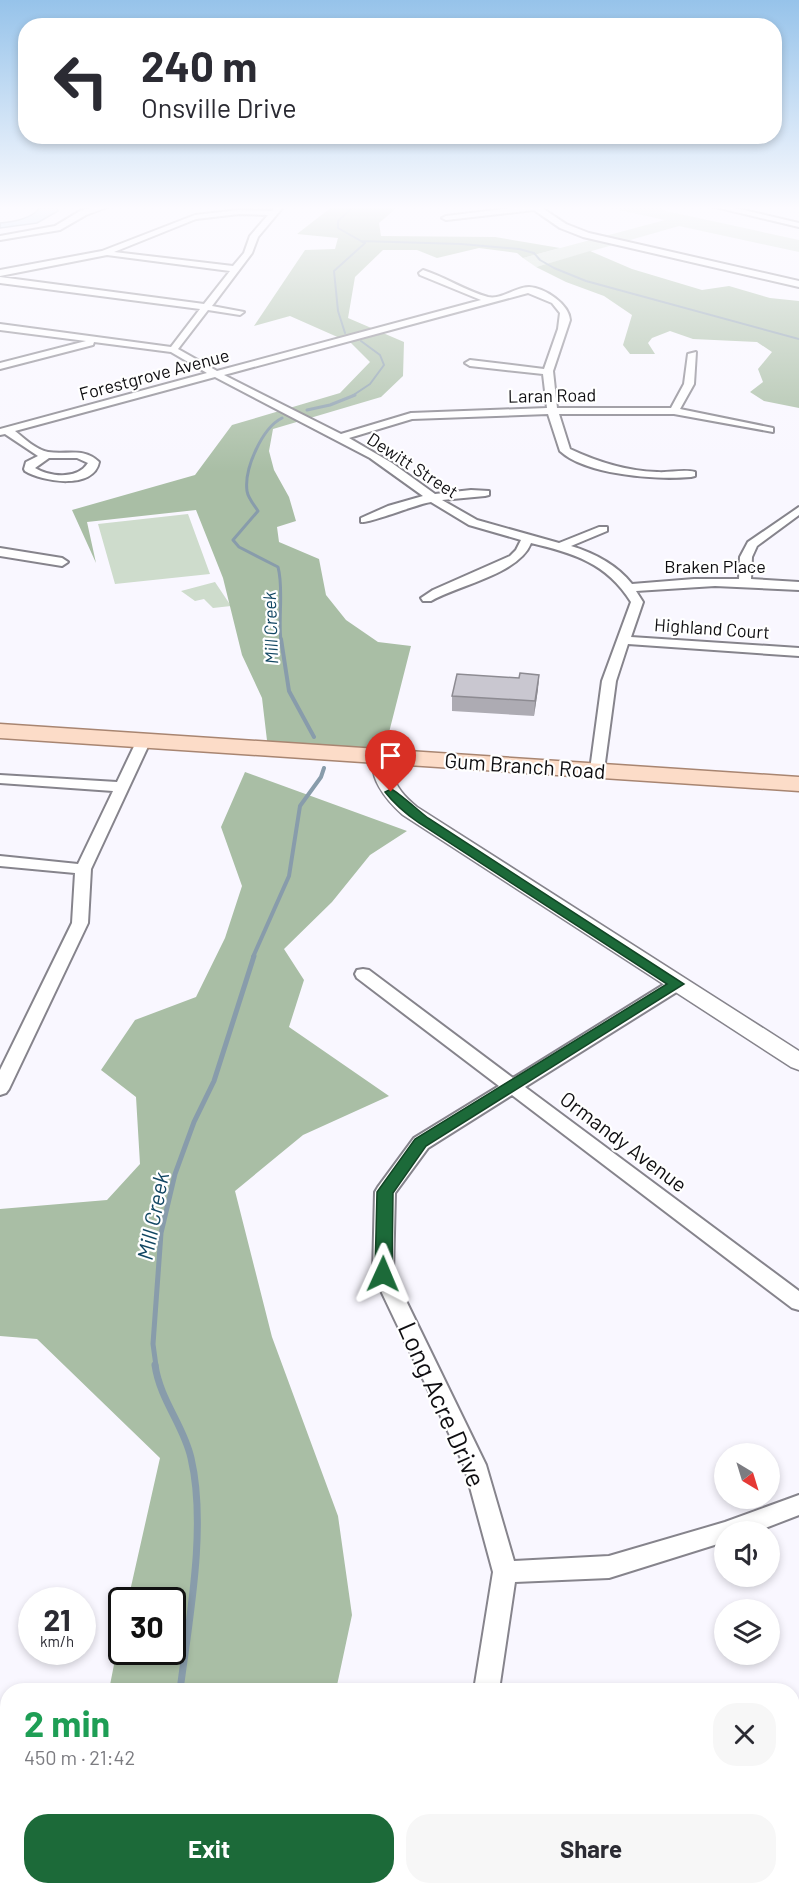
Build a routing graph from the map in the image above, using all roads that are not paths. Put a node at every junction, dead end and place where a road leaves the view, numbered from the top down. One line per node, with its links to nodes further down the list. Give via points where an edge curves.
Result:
1 (109, 294): 7 (street)
2 (215, 294): 7 (street)
3 (475, 294): 6 (street)
4 (514, 294): 6 (street, Forestgrove Avenue)
5 (541, 294): 15 (street, Forestgrove Avenue, via 556,300 564,308 566,319)
6 (491, 301): 16 (street, Forestgrove Avenue)
7 (205, 307): 8 (street); 11 (street)
8 (240, 312)
9 (0, 327): 10 (street)
10 (100, 341): 11 (street); 14 (street)
11 (173, 350): 16 (street, Dewitt Street)
12 (693, 354): 18 (street, via 688,384)
13 (470, 363): 15 (street)
14 (0, 366)
15 (548, 372): 17 (street, Forestgrove Avenue)
16 (213, 375): 20 (street, Forestgrove Avenue); 21 (street, Dewitt Street)
17 (552, 411): 18 (street, Laran Road); 21 (street, Laran Road, via 411,416); 23 (street, Forestgrove Avenue, via 565,451 587,462 641,476)
18 (674, 411): 19 (street, Laran Road)
19 (769, 430)
20 (3, 431): 22 (street)
21 (338, 438): 25 (street, Dewitt Street, via 390,466)
22 (45, 456): 22 (street, via 30,464 29,469 39,476 76,476 93,467 94,462 70,453)
23 (691, 474)
24 (485, 493): 25 (street, via 464,492)
25 (434, 498): 27 (street, via 379,512); 29 (street, Dewitt Street, via 461,517)
26 (799, 510): 33 (street, via 752,544 746,557)
27 (365, 520)
28 (603, 529): 30 (street)
29 (527, 538): 30 (street, Dewitt Street); 36 (street, via 521,552 506,562)
30 (559, 547): 35 (street, Dewitt Street, via 597,560)
31 (0, 552): 32 (street)
32 (63, 562)
33 (745, 581): 34 (street, Braken Place); 35 (street, Braken Place)
34 (799, 586)
35 (631, 588): 37 (street, via 637,602)
36 (427, 598)
37 (622, 640): 38 (street, Highland Court); 42 (street, via 609,681)
38 (799, 652)
39 (0, 731): 40 (main road, Gum Branch Road)
40 (144, 740): 41 (main road, Gum Branch Road); 45 (street)
41 (382, 756): 42 (main road, Gum Branch Road); 49 (street, via 386,785 410,811)
42 (597, 770): 44 (main road, Gum Branch Road)
43 (0, 778): 45 (street)
44 (799, 784)
45 (121, 787): 47 (street)
46 (0, 861): 47 (street)
47 (82, 869): 52 (street, via 80,923)
48 (363, 974): 51 (street, Ormandy Avenue)
49 (677, 984): 50 (street); 51 (street, Long Acre Drive)
50 (795, 1054)
51 (512, 1085): 53 (street, Ormandy Avenue); 57 (street, Long Acre Drive, via 421,1143 385,1192 383,1274 475,1465)
52 (0, 1089)
53 (795, 1293)
54 (799, 1505): 55 (street)
55 (755, 1521)
56 (714, 1535): 57 (street, via 609,1567)
57 (505, 1572): 58 (street, Long Acre Drive)
58 (488, 1683)

